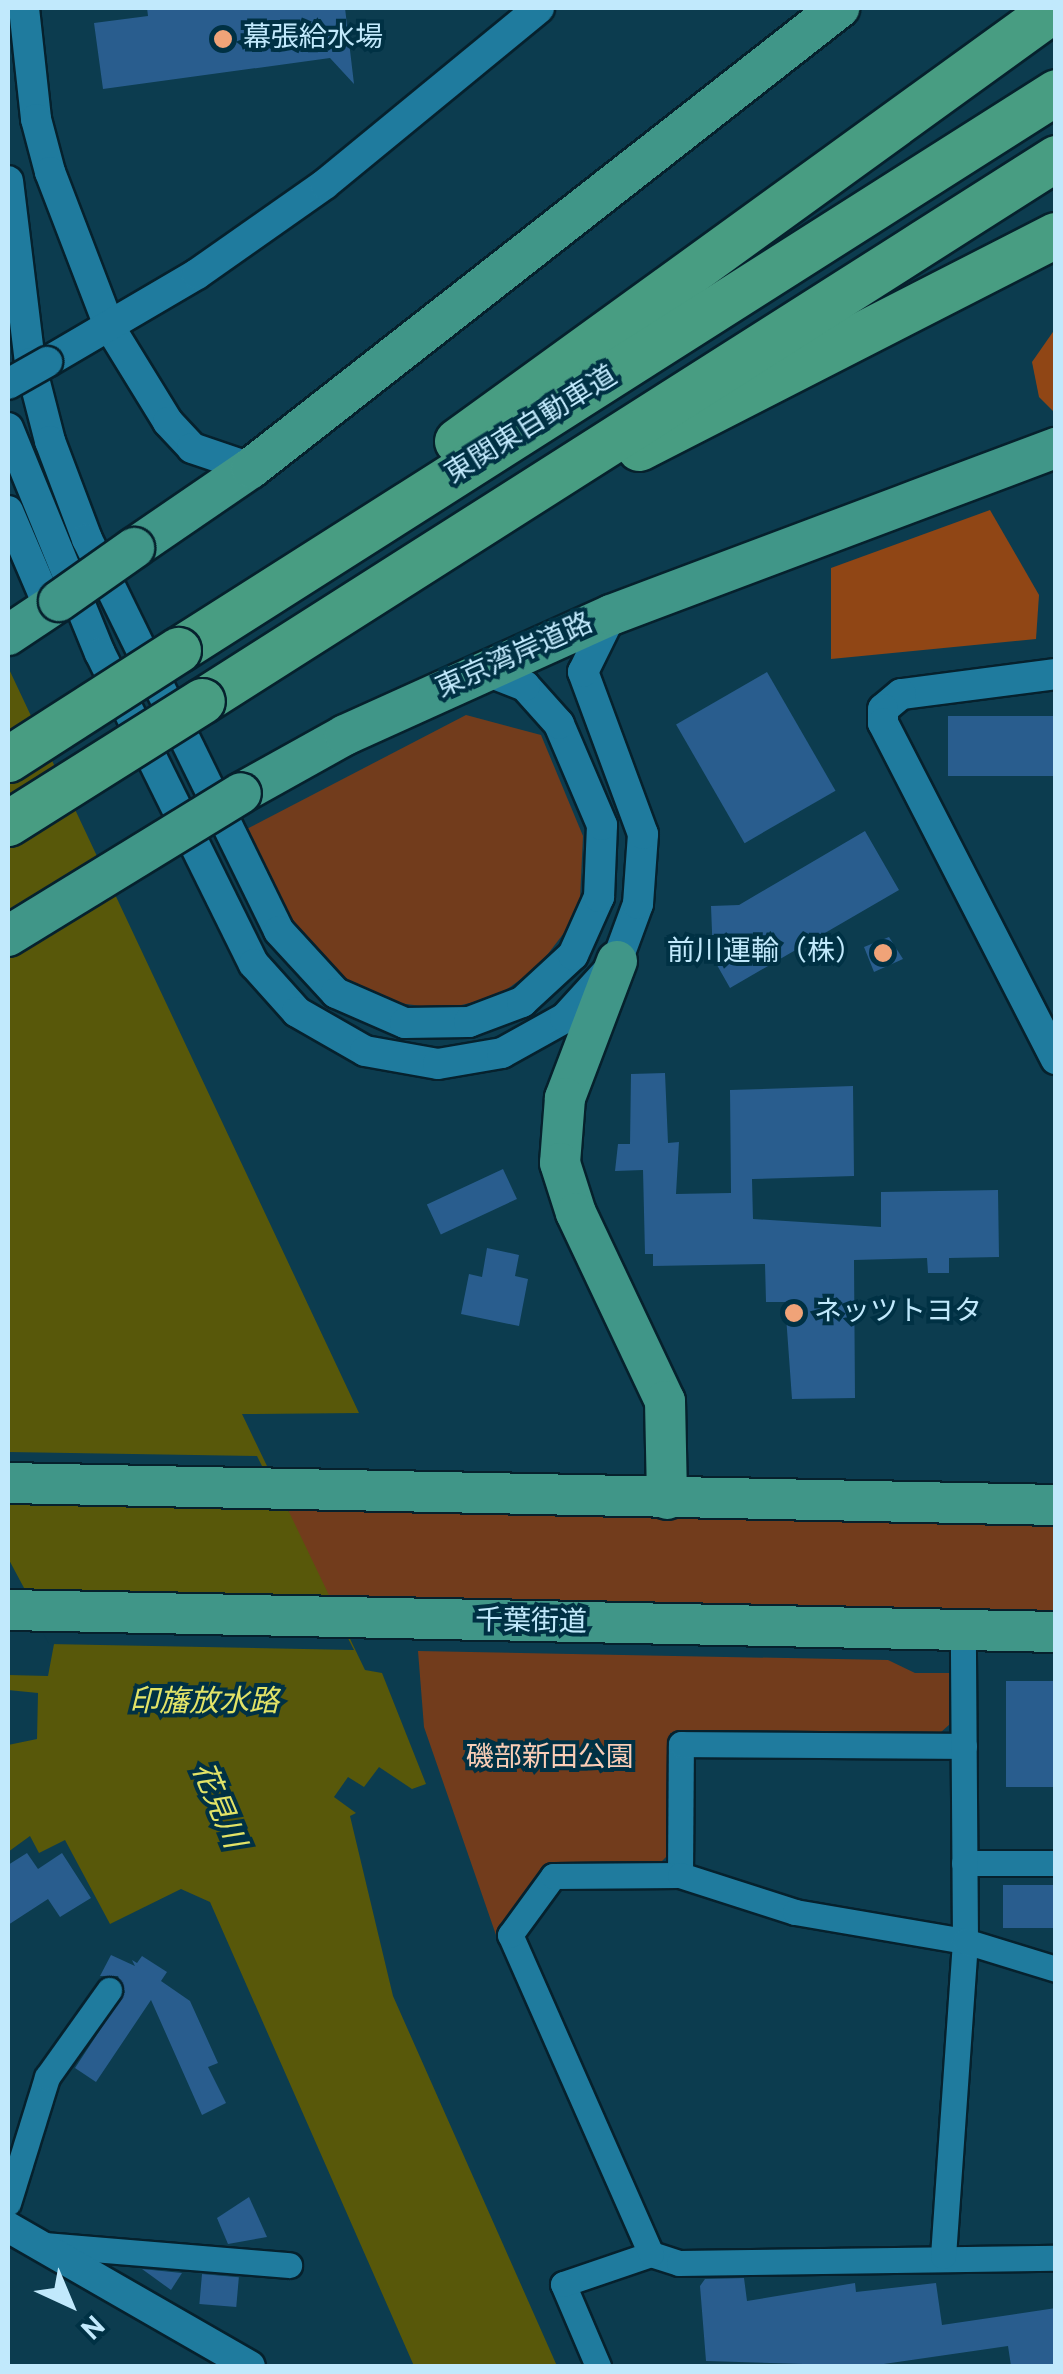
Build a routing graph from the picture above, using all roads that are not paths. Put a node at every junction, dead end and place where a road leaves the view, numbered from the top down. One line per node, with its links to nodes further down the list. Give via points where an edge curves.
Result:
1 (24, 8): 9 (street, via 36,119)
2 (538, 8): 9 (street, via 389,126)
3 (838, 8): 15 (highway)
4 (1055, 8): 18 (highway, via 293,560)
5 (1056, 92): 18 (highway, 東関東自動車道)
6 (1056, 158): 16 (highway, 東関東自動車道)
7 (8, 181): 21 (street, via 30,364 50,442 87,539 279,932 336,993 405,1023 469,1022 522,1002 573,955 599,896 602,825 559,724 525,686)
8 (1056, 235): 16 (highway, via 540,497)
9 (105, 317): 10 (street); 15 (street, via 168,422 192,448)
10 (45, 352): 11 (street); 12 (street, bridge)
11 (8, 361)
12 (8, 384)
13 (8, 428): 26 (street, via 76,600 231,920 254,964 296,1012 365,1051 413,1062 471,1060 546,1031 600,985)
14 (1056, 448): 20 (highway, 東京湾岸道路)
15 (250, 468): 19 (highway, bridge)
16 (500, 507): 24 (highway, 東関東自動車道, bridge)
17 (8, 511): 19 (street)
18 (252, 603): 23 (highway, 東関東自動車道, bridge)
19 (38, 615)
20 (611, 615): 21 (highway, 東京湾岸道路); 26 (street, via 583,672 643,834 638,904)
21 (484, 670): 25 (highway, 東京湾岸道路, bridge, via 241,792)
22 (1056, 674): 27 (street, via 901,694 884,710 883,723)
23 (8, 759)
24 (8, 823)
25 (8, 936)
26 (617, 960): 29 (highway, via 565,1098 560,1163 576,1213 665,1401)
27 (1056, 1059)
28 (8, 1484): 29 (highway)
29 (667, 1499): 30 (highway)
30 (1056, 1505)
31 (19, 1610): 32 (highway, 千葉街道)
32 (963, 1631): 33 (highway, 千葉街道); 34 (street)
33 (1056, 1632)
34 (964, 1746): 35 (street); 37 (street, via 681,1744)
35 (964, 1863): 36 (street); 38 (street)
36 (1056, 1863)
37 (680, 1875): 38 (street, via 795,1912); 44 (street, via 553,1876 510,1935)
38 (966, 1941): 39 (street); 45 (street)
39 (1056, 1968)
40 (109, 1990): 41 (street, via 47,2077)
41 (8, 2203)
42 (8, 2227): 43 (street)
43 (39, 2244): 47 (street); 48 (street)
44 (651, 2254): 45 (street, via 679,2263); 49 (street, via 563,2284)
45 (943, 2256): 46 (street)
46 (1056, 2258)
47 (288, 2266)
48 (250, 2366)
49 (598, 2366)

